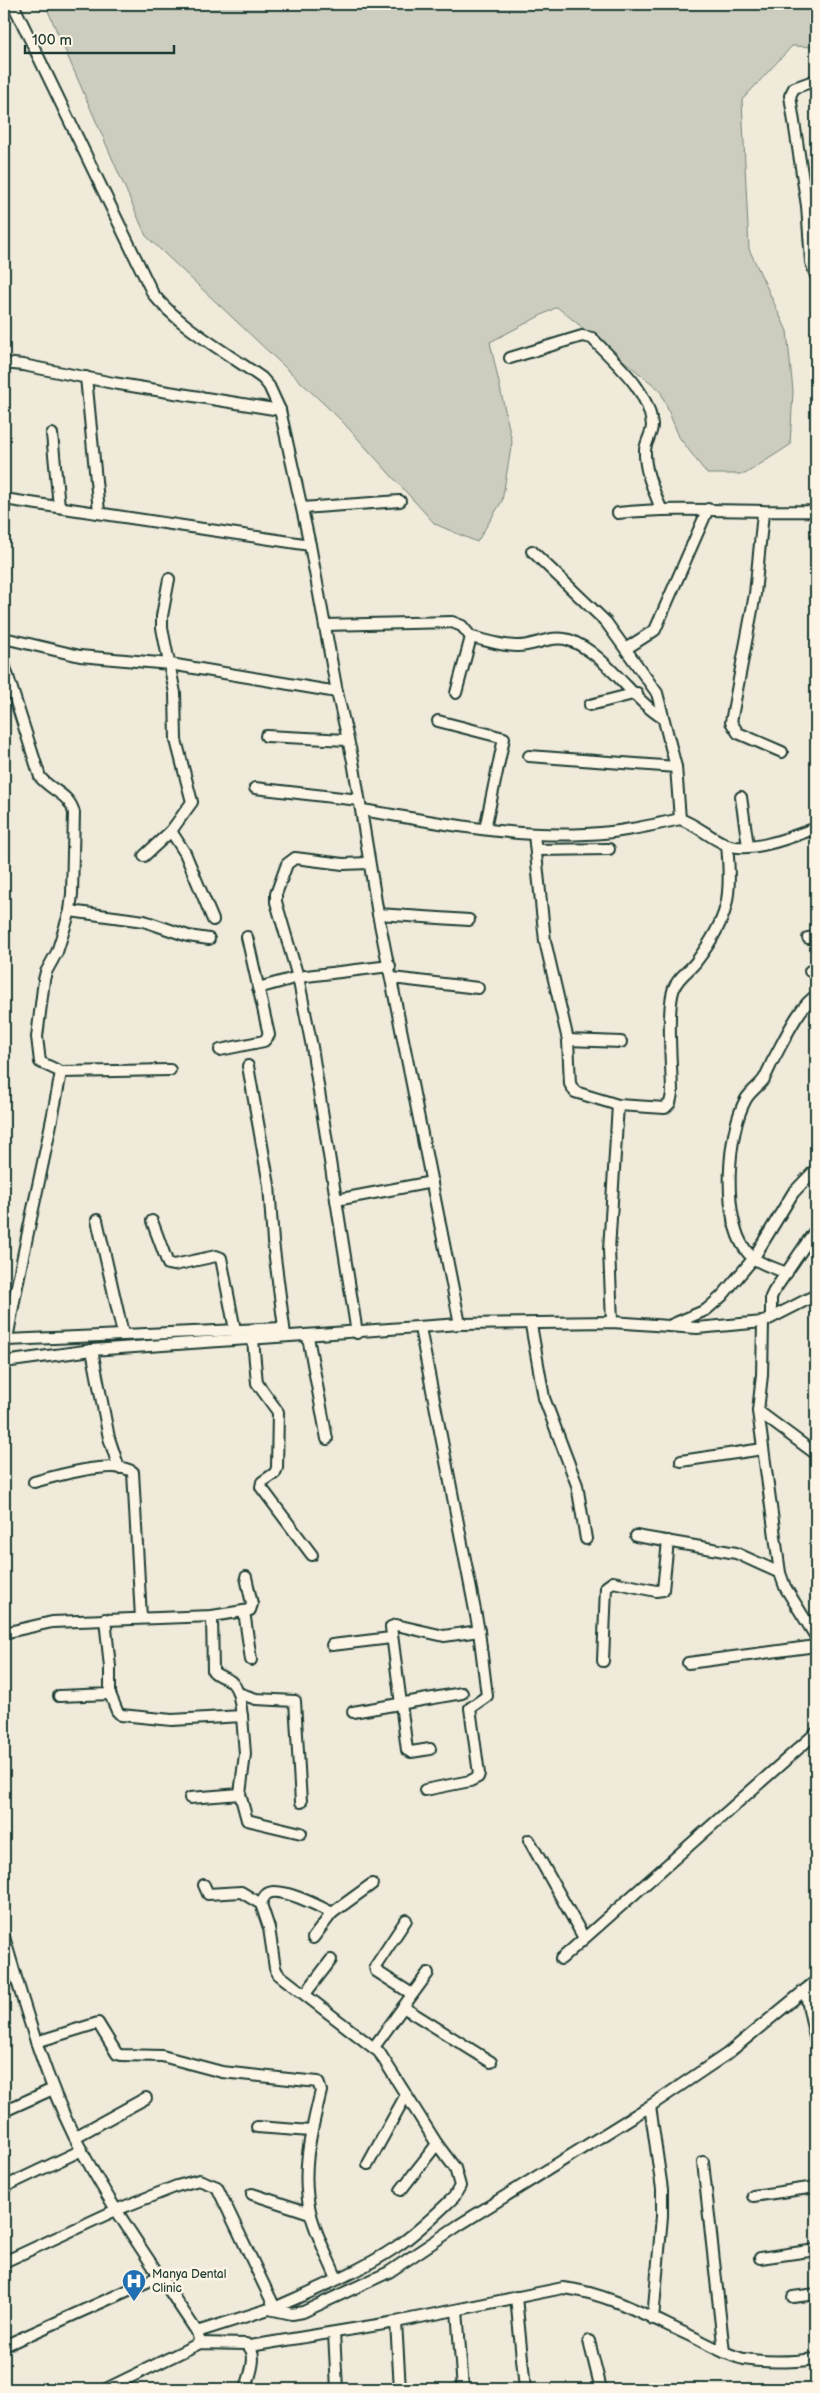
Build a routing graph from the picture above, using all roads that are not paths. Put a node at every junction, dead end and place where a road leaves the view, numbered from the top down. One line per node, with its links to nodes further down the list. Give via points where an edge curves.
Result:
1 (13, 4): 9 (street, via 153,294 190,329 262,378)
2 (816, 80): 3 (street, via 794,88 790,96)
3 (811, 205): 4 (street)
4 (814, 262): 5 (street)
5 (816, 276)
6 (510, 358): 15 (street, via 582,336 592,338 636,385 648,407 652,430 645,459)
7 (4, 363): 8 (street)
8 (86, 377): 9 (street); 18 (street)
9 (280, 410): 14 (street)
10 (52, 434): 13 (street)
11 (4, 499): 13 (street)
12 (400, 501): 14 (street)
13 (59, 506): 18 (street)
14 (302, 508): 21 (street)
15 (662, 509): 16 (street); 19 (street)
16 (708, 509): 20 (street); 27 (street, via 655,630)
17 (816, 511): 20 (street)
18 (99, 512): 21 (street)
19 (618, 513)
20 (763, 513): 38 (street, via 755,594 731,722 738,732)
21 (310, 545): 24 (street)
22 (532, 551): 27 (street, via 600,616)
23 (169, 579): 29 (street, via 161,621)
24 (325, 625): 25 (street, via 452,622 462,626); 30 (street)
25 (471, 637): 31 (street); 32 (street, via 514,646 558,638 571,641 601,660)
26 (4, 638): 29 (street, via 80,656)
27 (627, 648): 34 (street, via 656,693)
28 (4, 664): 55 (street, via 40,777 73,805)
29 (170, 664): 30 (street); 47 (street, via 176,701 176,740 192,802)
30 (337, 692): 37 (street)
31 (456, 693)
32 (637, 693): 33 (street); 34 (street, via 652,711)
33 (590, 705)
34 (663, 718): 40 (street)
35 (438, 721): 46 (street, via 504,738)
36 (266, 736): 37 (street)
37 (347, 740): 43 (street)
38 (782, 752)
39 (529, 756): 40 (street)
40 (676, 767): 44 (street)
41 (254, 788): 43 (street, via 329,795)
42 (741, 797): 50 (street)
43 (360, 805): 46 (street); 54 (street)
44 (680, 819): 48 (street, via 614,832); 49 (street)
45 (816, 828): 50 (street, via 774,843)
46 (486, 829): 48 (street)
47 (171, 831): 53 (street); 57 (street, via 185,853)
48 (534, 834): 52 (street)
49 (726, 845): 50 (street); 73 (street, via 730,882 725,913 696,962 681,977 673,992 671,1101 664,1108)
50 (748, 846)
51 (609, 849): 52 (street)
52 (536, 850): 67 (street, via 545,940)
53 (144, 856)
54 (369, 863): 56 (street); 62 (street, via 344,864 299,858 287,864 276,902)
55 (70, 911): 60 (street, via 144,921 188,936); 72 (street, via 57,952 46,972 37,1037 40,1062)
56 (378, 914): 58 (street); 61 (street)
57 (213, 920)
58 (469, 920)
59 (247, 937): 64 (street)
60 (209, 939)
61 (390, 966): 62 (street); 63 (street)
62 (298, 977): 64 (street); 76 (street)
63 (392, 978): 65 (street); 75 (street)
64 (258, 988): 69 (street, via 268,1038)
65 (478, 988)
66 (816, 996): 80 (street, via 787,1034 763,1080 746,1099 740,1117 730,1163 731,1213 744,1248)
67 (568, 1040): 68 (street); 73 (street, via 568,1080 573,1090)
68 (621, 1042)
69 (220, 1050)
70 (248, 1066): 90 (street, via 269,1185)
71 (170, 1070): 72 (street)
72 (61, 1072): 95 (street)
73 (618, 1105): 84 (street, via 609,1250)
74 (816, 1169): 80 (street, via 793,1193)
75 (432, 1182): 76 (street); 85 (street)
76 (336, 1200): 91 (street)
77 (97, 1220): 92 (street)
78 (152, 1221): 89 (street, via 168,1264 216,1256 221,1258)
79 (816, 1229): 81 (street)
80 (753, 1259): 81 (street); 87 (street, via 712,1307)
81 (787, 1273): 83 (street, via 771,1298)
82 (816, 1295): 83 (street)
83 (767, 1320): 87 (street, via 697,1328); 98 (street)
84 (612, 1322): 86 (street); 87 (street)
85 (460, 1324): 86 (street); 88 (street)
86 (531, 1324): 106 (street, via 544,1398 577,1485)
87 (668, 1327)
88 (420, 1328): 91 (street); 115 (street)
89 (235, 1330): 90 (street); 92 (street)
90 (284, 1333): 93 (street); 94 (street)
91 (357, 1333): 93 (street)
92 (123, 1334): 95 (street)
93 (308, 1336): 99 (street)
94 (253, 1340): 96 (street); 108 (street, via 256,1383 276,1408 278,1416 276,1470 262,1482 261,1488)
95 (5, 1341)
96 (92, 1350): 97 (street); 103 (street, via 109,1438)
97 (4, 1362)
98 (758, 1411): 100 (street); 101 (street)
99 (327, 1439)
100 (763, 1449): 102 (street); 109 (street)
101 (816, 1454)
102 (681, 1461)
103 (119, 1468): 104 (street, via 70,1471); 113 (street, via 130,1470 134,1475)
104 (34, 1482)
105 (636, 1536): 107 (street)
106 (586, 1539)
107 (668, 1541): 109 (street, via 736,1553); 122 (street, via 664,1590 613,1582 606,1587)
108 (312, 1555)
109 (780, 1573): 117 (street, via 785,1587)
110 (246, 1577): 111 (street, via 252,1606)
111 (244, 1612): 112 (street); 121 (street)
112 (212, 1616): 113 (street); 124 (street, via 213,1671 232,1682)
113 (141, 1618): 114 (street)
114 (105, 1619): 116 (street, via 52,1622); 126 (street)
115 (479, 1632): 118 (street, via 437,1635 396,1626 391,1627); 133 (street, via 487,1696 470,1708 478,1777)
116 (4, 1633)
117 (816, 1637)
118 (391, 1638): 119 (street); 128 (street)
119 (332, 1645)
120 (816, 1646): 123 (street)
121 (251, 1660)
122 (603, 1661)
123 (688, 1663)
124 (238, 1693): 130 (street); 136 (street, via 256,1699 295,1700)
125 (462, 1693): 128 (street)
126 (110, 1694): 127 (street); 130 (street, via 121,1715 172,1720)
127 (59, 1696)
128 (401, 1703): 129 (street); 132 (street, via 407,1750)
129 (353, 1712)
130 (242, 1716): 134 (street, via 245,1754)
131 (816, 1733): 146 (street)
132 (430, 1749)
133 (425, 1790)
134 (240, 1794): 135 (street); 137 (street, via 248,1822)
135 (190, 1798)
136 (301, 1802)
137 (301, 1833)
138 (529, 1840): 146 (street)
139 (372, 1884): 142 (street)
140 (204, 1885): 141 (street, via 208,1894 241,1892)
141 (261, 1904): 142 (street, via 266,1894 272,1892 298,1896); 153 (street, via 269,1928 276,1971)
142 (332, 1913): 145 (street)
143 (406, 1920): 154 (street, via 375,1967 376,1971)
144 (4, 1937): 147 (street)
145 (313, 1938)
146 (584, 1938): 148 (street)
147 (6, 1951): 156 (street)
148 (561, 1959)
149 (331, 1960): 153 (street)
150 (428, 1973): 154 (street)
151 (816, 1981): 152 (street)
152 (805, 1990): 157 (street); 163 (street, via 727,2054)
153 (305, 1994): 158 (street)
154 (412, 1994): 155 (street)
155 (403, 2007): 158 (street); 159 (street)
156 (36, 2042): 160 (street); 166 (street, via 98,2023 121,2056 162,2056 222,2072 315,2082 321,2091)
157 (816, 2042)
158 (374, 2047): 161 (street)
159 (491, 2062)
160 (52, 2089): 164 (street); 167 (street)
161 (406, 2095): 168 (street); 171 (street)
162 (146, 2098): 167 (street)
163 (650, 2106): 187 (street, via 458,2225 389,2272 303,2312 292,2314); 189 (street, via 662,2189)
164 (4, 2111)
165 (257, 2127): 166 (street)
166 (311, 2131): 178 (street, via 306,2177)
167 (75, 2137): 169 (street)
168 (438, 2144): 174 (street); 183 (street, via 458,2174 459,2190 454,2197 393,2249)
169 (82, 2150): 172 (street); 177 (street)
170 (703, 2162): 197 (street)
171 (368, 2164)
172 (4, 2187)
173 (816, 2187): 176 (street)
174 (401, 2190)
175 (252, 2194): 178 (street)
176 (753, 2196)
177 (116, 2210): 181 (street); 182 (street); 187 (street, via 191,2181 199,2180 217,2187)
178 (310, 2213): 183 (street)
179 (816, 2250): 180 (street)
180 (760, 2258)
181 (4, 2262)
182 (160, 2276): 191 (street); 195 (street)
183 (336, 2279): 187 (street)
184 (816, 2294): 186 (street)
185 (516, 2297): 188 (street); 189 (street, via 552,2289 576,2289); 204 (street)
186 (793, 2297)
187 (274, 2309): 191 (street)
188 (457, 2310): 190 (street); 203 (street)
189 (653, 2319): 197 (street)
190 (396, 2322): 192 (street); 202 (street)
191 (197, 2332): 194 (street)
192 (334, 2333): 196 (street); 201 (street)
193 (589, 2341): 205 (street)
194 (200, 2343): 196 (street); 199 (street)
195 (4, 2346)
196 (250, 2346): 200 (street, via 254,2356)
197 (724, 2352): 198 (street, via 763,2361)
198 (816, 2359)
199 (106, 2389)
200 (246, 2389)
201 (337, 2389)
202 (400, 2389)
203 (463, 2389)
204 (525, 2389)
205 (601, 2389)

